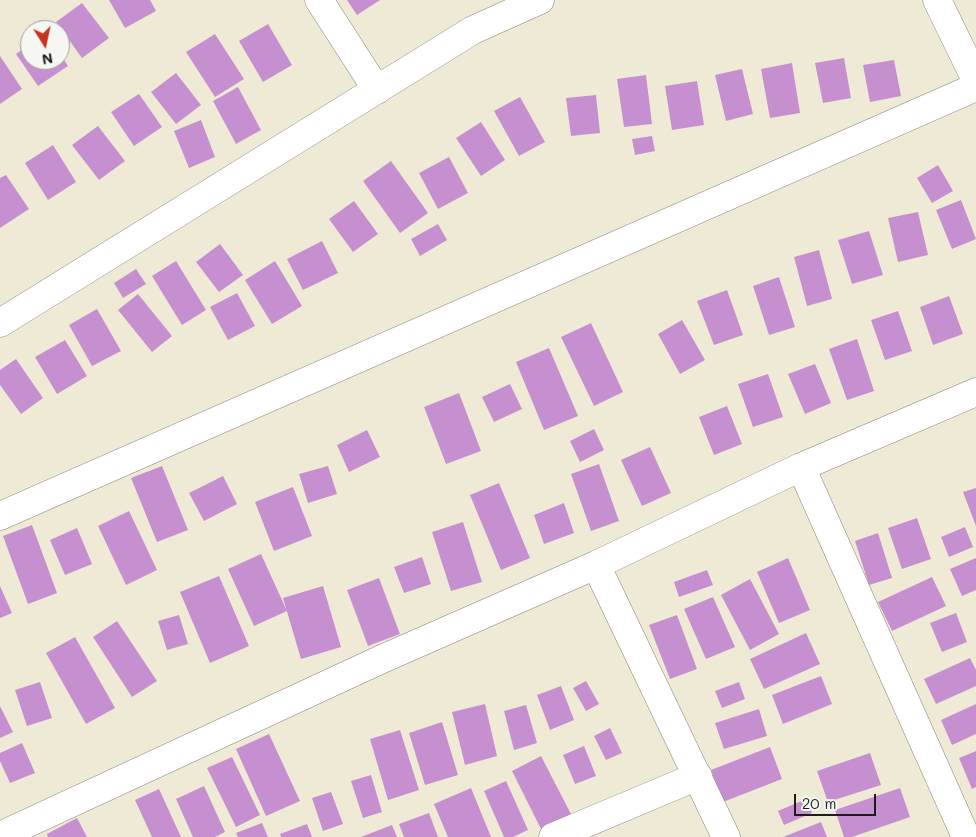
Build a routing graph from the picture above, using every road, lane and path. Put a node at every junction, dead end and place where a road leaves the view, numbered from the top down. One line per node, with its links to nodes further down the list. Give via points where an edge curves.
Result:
1 (319, 0): 6 (street)
2 (540, 0): 6 (street, via 473,30)
3 (937, 0): 4 (street)
4 (976, 80)
5 (976, 87): 10 (street)
6 (377, 90): 7 (street)
7 (0, 323)
8 (976, 392): 9 (street)
9 (801, 467): 11 (street); 16 (street)
10 (0, 516)
11 (596, 565): 12 (street); 13 (street, via 382,659)
12 (698, 776): 14 (street); 15 (street)
13 (0, 836)
14 (553, 837)
15 (726, 837)
16 (966, 837)

